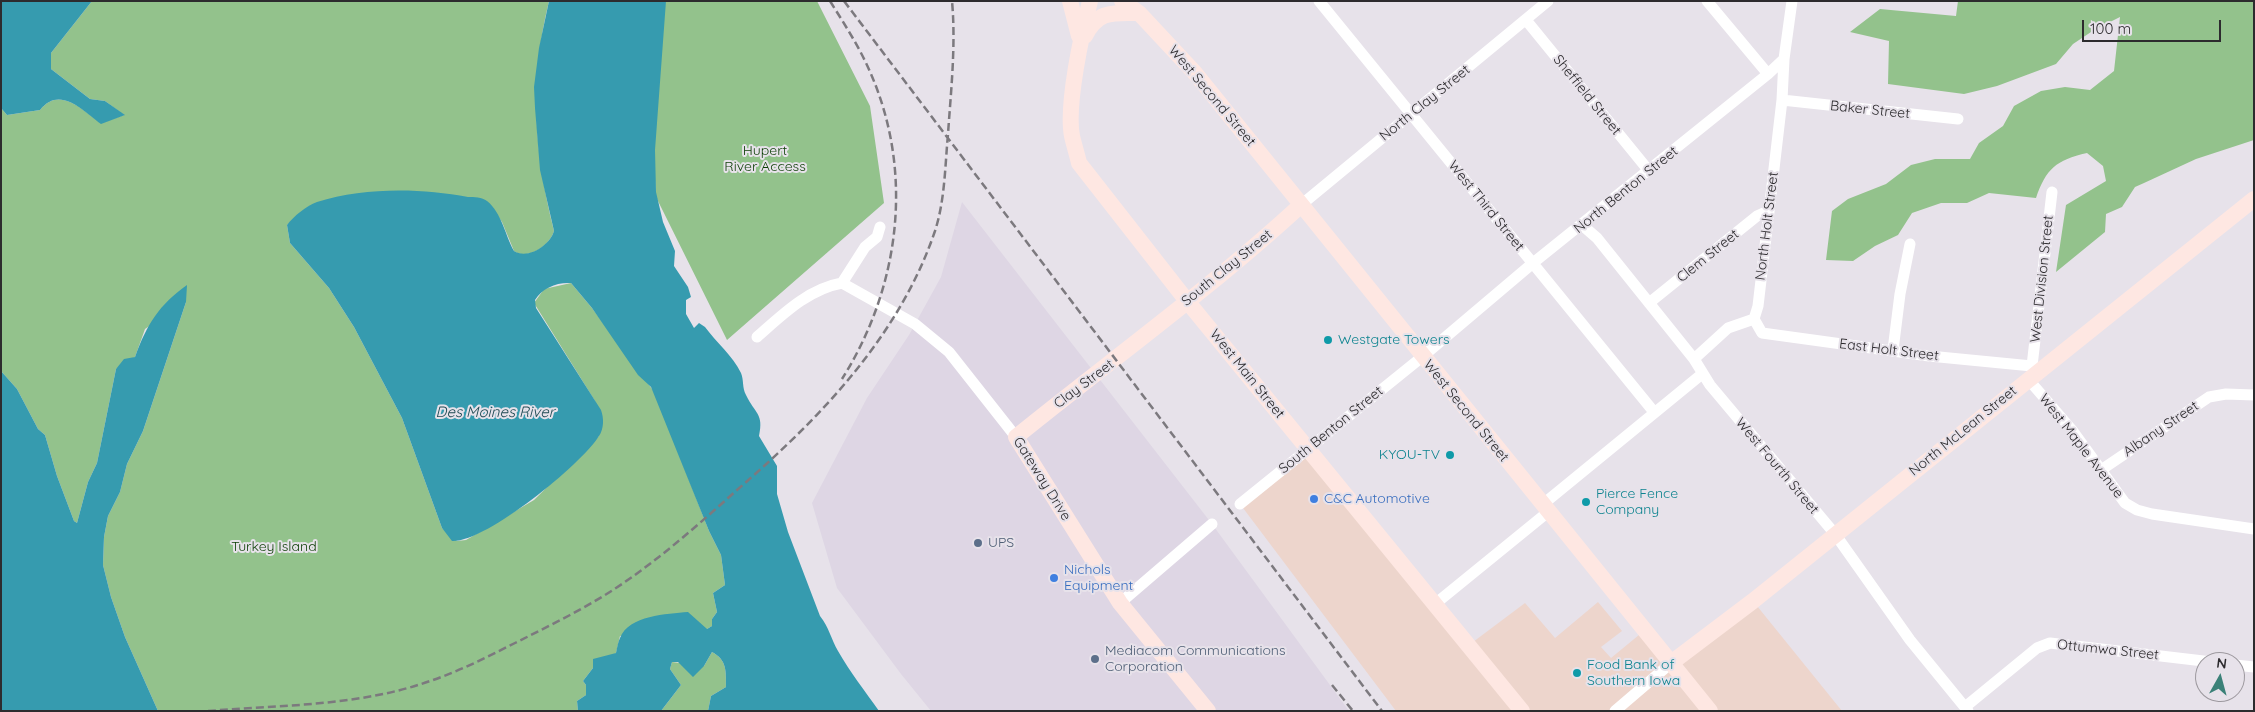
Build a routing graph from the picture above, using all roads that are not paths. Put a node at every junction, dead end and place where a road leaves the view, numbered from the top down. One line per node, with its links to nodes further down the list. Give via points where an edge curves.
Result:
1 (1070, 1): 10 (main road)
2 (1090, 1): 10 (main road, West Main Street)
3 (1122, 1): 8 (main road, West Second Street)
4 (1319, 1): 14 (street, West Third Street)
5 (1548, 1): 9 (street, North Clay Street)
6 (1707, 1): 12 (street)
7 (1792, 1): 11 (street)
8 (1139, 13): 10 (main road, via 1108,14 1098,18 1090,25); 19 (main road, West Second Street, via 1195,74)
9 (1526, 20): 14 (street, North Clay Street); 16 (street, Sheffield Street)
10 (1080, 45): 26 (main road, West Main Street, via 1072,108 1072,135 1079,163)
11 (1784, 59): 12 (street, North Benton Street); 13 (street, North Holt Street)
12 (1768, 74): 16 (street, North Benton Street)
13 (1782, 100): 15 (street, Baker Street); 20 (street, North Holt Street)
14 (1412, 115): 19 (street, North Clay Street); 24 (street, West Third Street)
15 (1958, 119)
16 (1649, 171): 21 (street, North Benton Street)
17 (2052, 192): 34 (street, West Division Street)
18 (2254, 200): 34 (main road, North McLean Street)
19 (1301, 205): 26 (main road, South Clay Street); 32 (main road, West Second Street)
20 (1768, 211): 27 (street, Clem Street, via 1757,216); 28 (street, North Holt Street)
21 (1582, 225): 24 (street, North Benton Street); 27 (street, West Fourth Street, via 1597,238)
22 (880, 228): 25 (street, via 877,237 865,248)
23 (1910, 244): 31 (street)
24 (1532, 263): 32 (street, North Benton Street); 37 (street, West Third Street)
25 (842, 283): 30 (street, via 830,285 808,297); 38 (street, Gateway Drive, via 915,324 949,352)
26 (1187, 300): 29 (main road, South Clay Street); 39 (main road, West Main Street)
27 (1649, 303): 33 (street, West Fourth Street)
28 (1754, 319): 31 (street, East Holt Street, via 1762,333); 33 (street, via 1728,328)
29 (1151, 329): 38 (main road, Clay Street)
30 (757, 337)
31 (1893, 350): 34 (street, East Holt Street)
32 (1422, 357): 39 (street, South Benton Street); 42 (main road, West Second Street)
33 (1694, 359): 35 (street, West Fourth Street)
34 (2033, 372): 40 (street, West Maple Avenue); 45 (main road, North McLean Street)
35 (1702, 374): 37 (street); 45 (street, West Fourth Street)
36 (2254, 395): 40 (street, Albany Street, via 2209,397)
37 (1654, 412): 42 (street)
38 (1016, 437): 46 (main road, Gateway Drive)
39 (1308, 449): 41 (street, South Benton Street); 47 (main road, West Main Street)
40 (2102, 470): 44 (street, West Maple Avenue, via 2125,503 2137,510)
41 (1240, 504)
42 (1545, 509): 47 (street); 49 (main road, West Second Street)
43 (1212, 524): 46 (street)
44 (2254, 529)
45 (1834, 534): 49 (main road, North McLean Street); 50 (street, West Fourth Street, via 1910,640)
46 (1120, 602): 51 (main road, Gateway Drive)
47 (1434, 604): 52 (main road, West Main Street)
48 (2195, 660): 50 (street, Ottumwa Street, via 2050,643 2037,648)
49 (1671, 663): 53 (street); 54 (main road, West Second Street)
50 (1967, 709)
51 (1208, 711)
52 (1522, 711)
53 (1615, 711)
54 (1710, 711)

